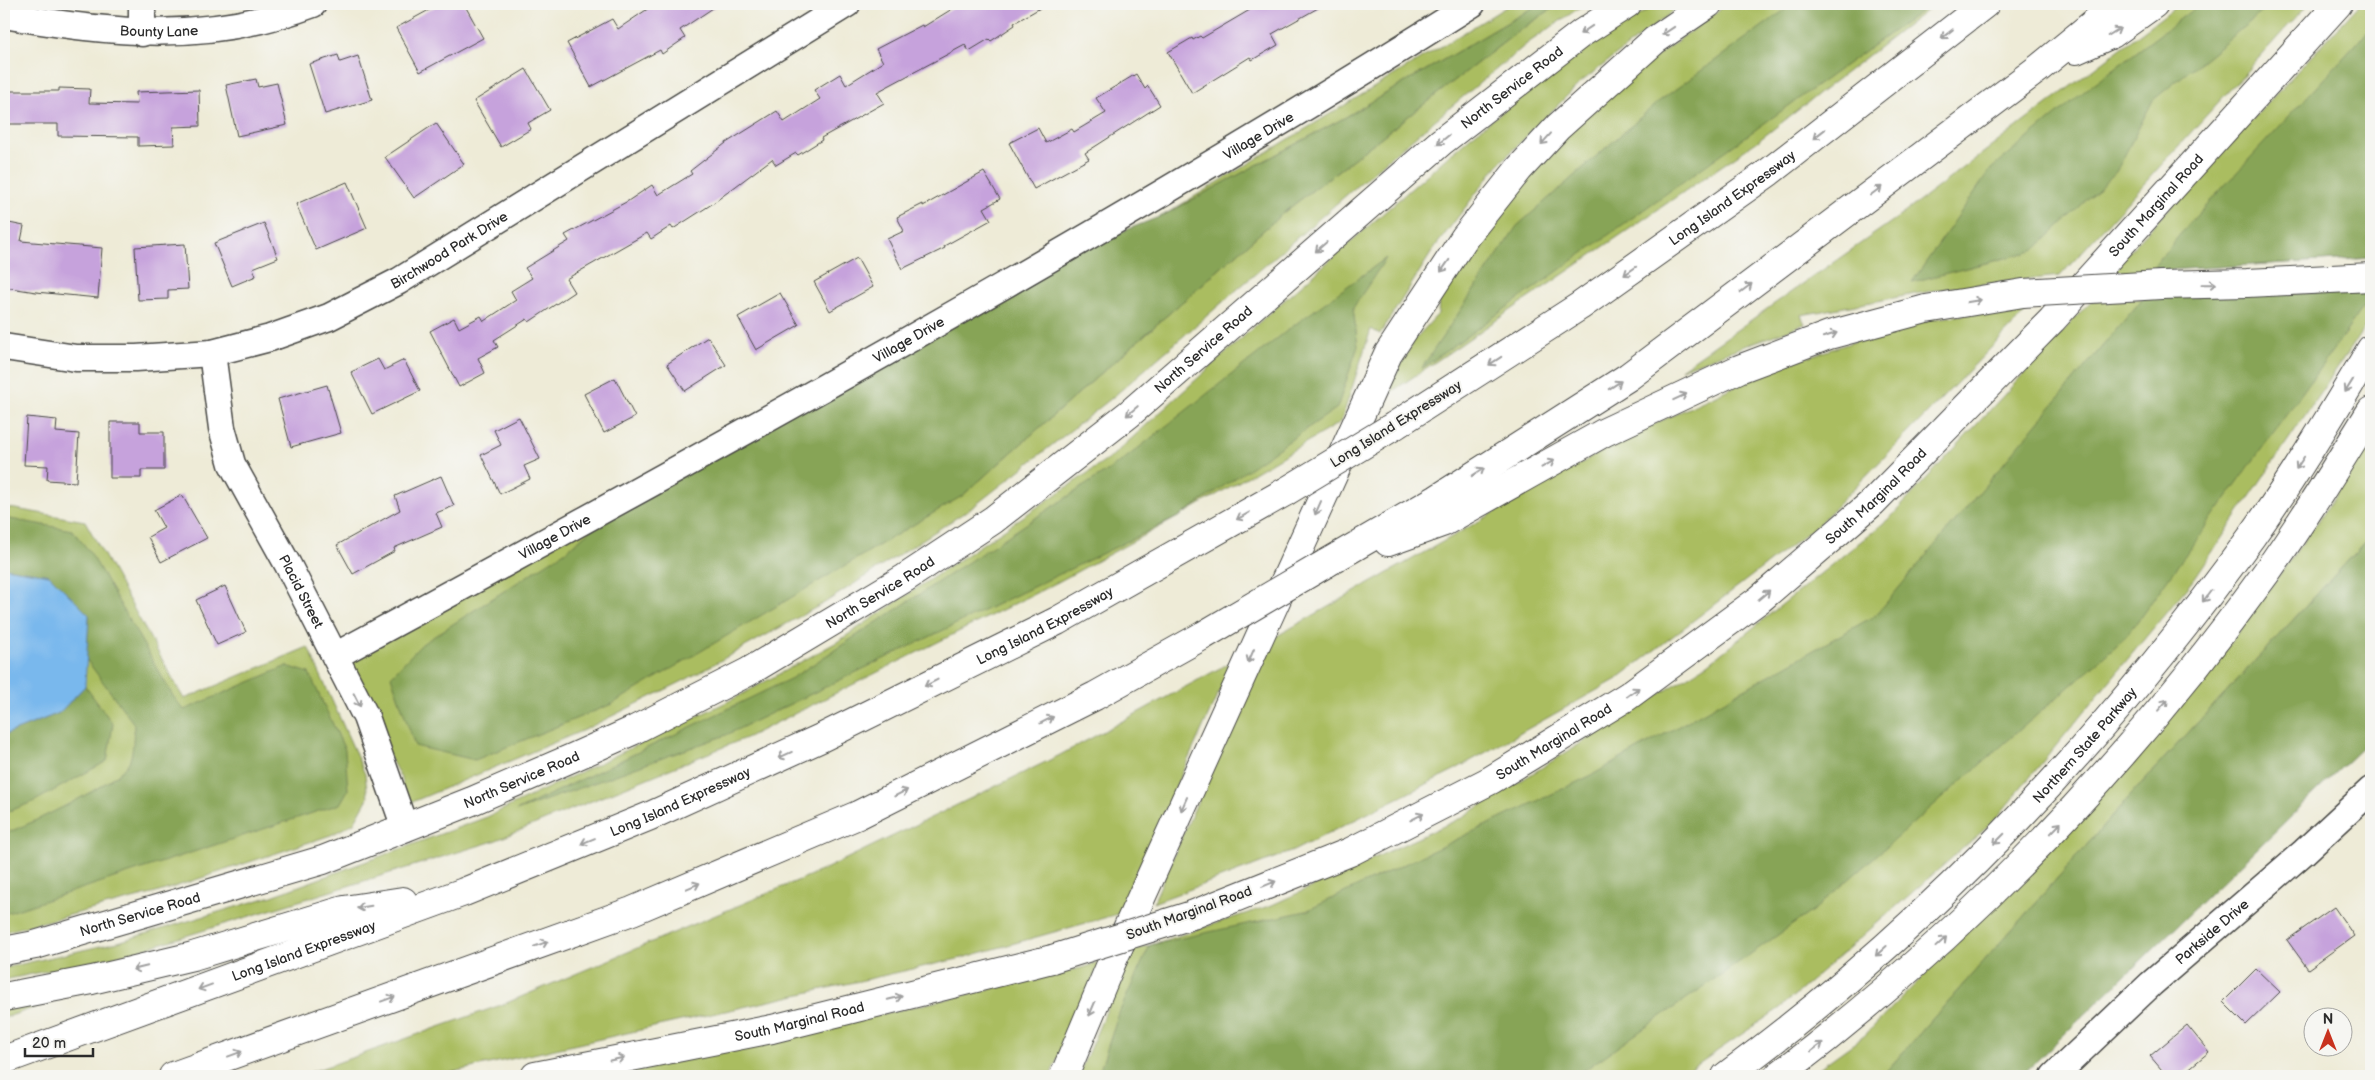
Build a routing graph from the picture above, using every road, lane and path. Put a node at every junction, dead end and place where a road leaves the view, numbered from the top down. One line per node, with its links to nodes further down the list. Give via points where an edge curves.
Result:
1 (142, 4): 12 (street)
2 (313, 4): 12 (street, Bounty Lane, via 285,14 211,29)
3 (847, 4): 17 (street, Birchwood Park Drive, via 399,281 328,317 270,338)
4 (1472, 4): 20 (street, Village Drive, via 1377,64 1029,270 631,496)
5 (1627, 4): 22 (main road, North Service Road, one-way to 22, via 1582,33 1441,142 1129,414 993,520 905,578 748,672 632,731)
6 (1708, 4): 29 (main road, one-way to 29, via 1655,40 1558,127 1519,169 1465,237 1388,354 1111,964)
7 (1985, 4): 23 (main road, Long Island Expressway, one-way to 23, bridge, via 1746,188 1580,306 1286,492 1057,621 821,738 650,816)
8 (2118, 4): 13 (main road)
9 (2154, 4): 13 (main road, one-way to 9, via 2112,34)
10 (2338, 4): 28 (main road, South Marginal Road, one-way to 10, bridge, via 772,1029 1052,959 1192,915 1350,852 1491,780 1628,696 1760,599 1873,502 2052,320)
11 (4, 15): 12 (street, Bounty Lane, via 82,28)
12 (142, 33)
13 (2039, 68): 19 (main road, one-way to 13, via 1628,377)
14 (2371, 276): 19 (main road, one-way to 14, bridge, via 1739,368 1829,335 1926,310 2023,293)
15 (4, 347): 17 (street, Birchwood Park Drive, via 76,358)
16 (2371, 349): 30 (main road, Northern State Parkway, one-way to 30, via 2254,533 2108,722 2026,812 1936,901 1849,978)
17 (212, 353): 20 (street, Placid Street, via 222,428 232,464)
18 (2371, 411): 31 (main road, one-way to 18, via 1844,1027 1938,945 2082,800 2174,693 2266,574)
19 (1441, 510): 27 (main road, one-way to 19, bridge, via 632,912 858,815 1095,696 1326,564)
20 (335, 656): 22 (street, Placid Street, one-way to 22, via 366,717)
21 (2371, 790): 32 (street, Parkside Drive, via 2151,984)
22 (405, 828): 24 (main road, North Service Road, via 323,860)
23 (464, 892): 25 (main road, one-way to 25, via 344,910 193,956); 26 (main road, Long Island Expressway, one-way to 26)
24 (4, 951)
25 (4, 997)
26 (4, 1060)
27 (173, 1076)
28 (535, 1076)
29 (1064, 1076)
30 (1726, 1076)
31 (1778, 1076)
32 (2054, 1076)

